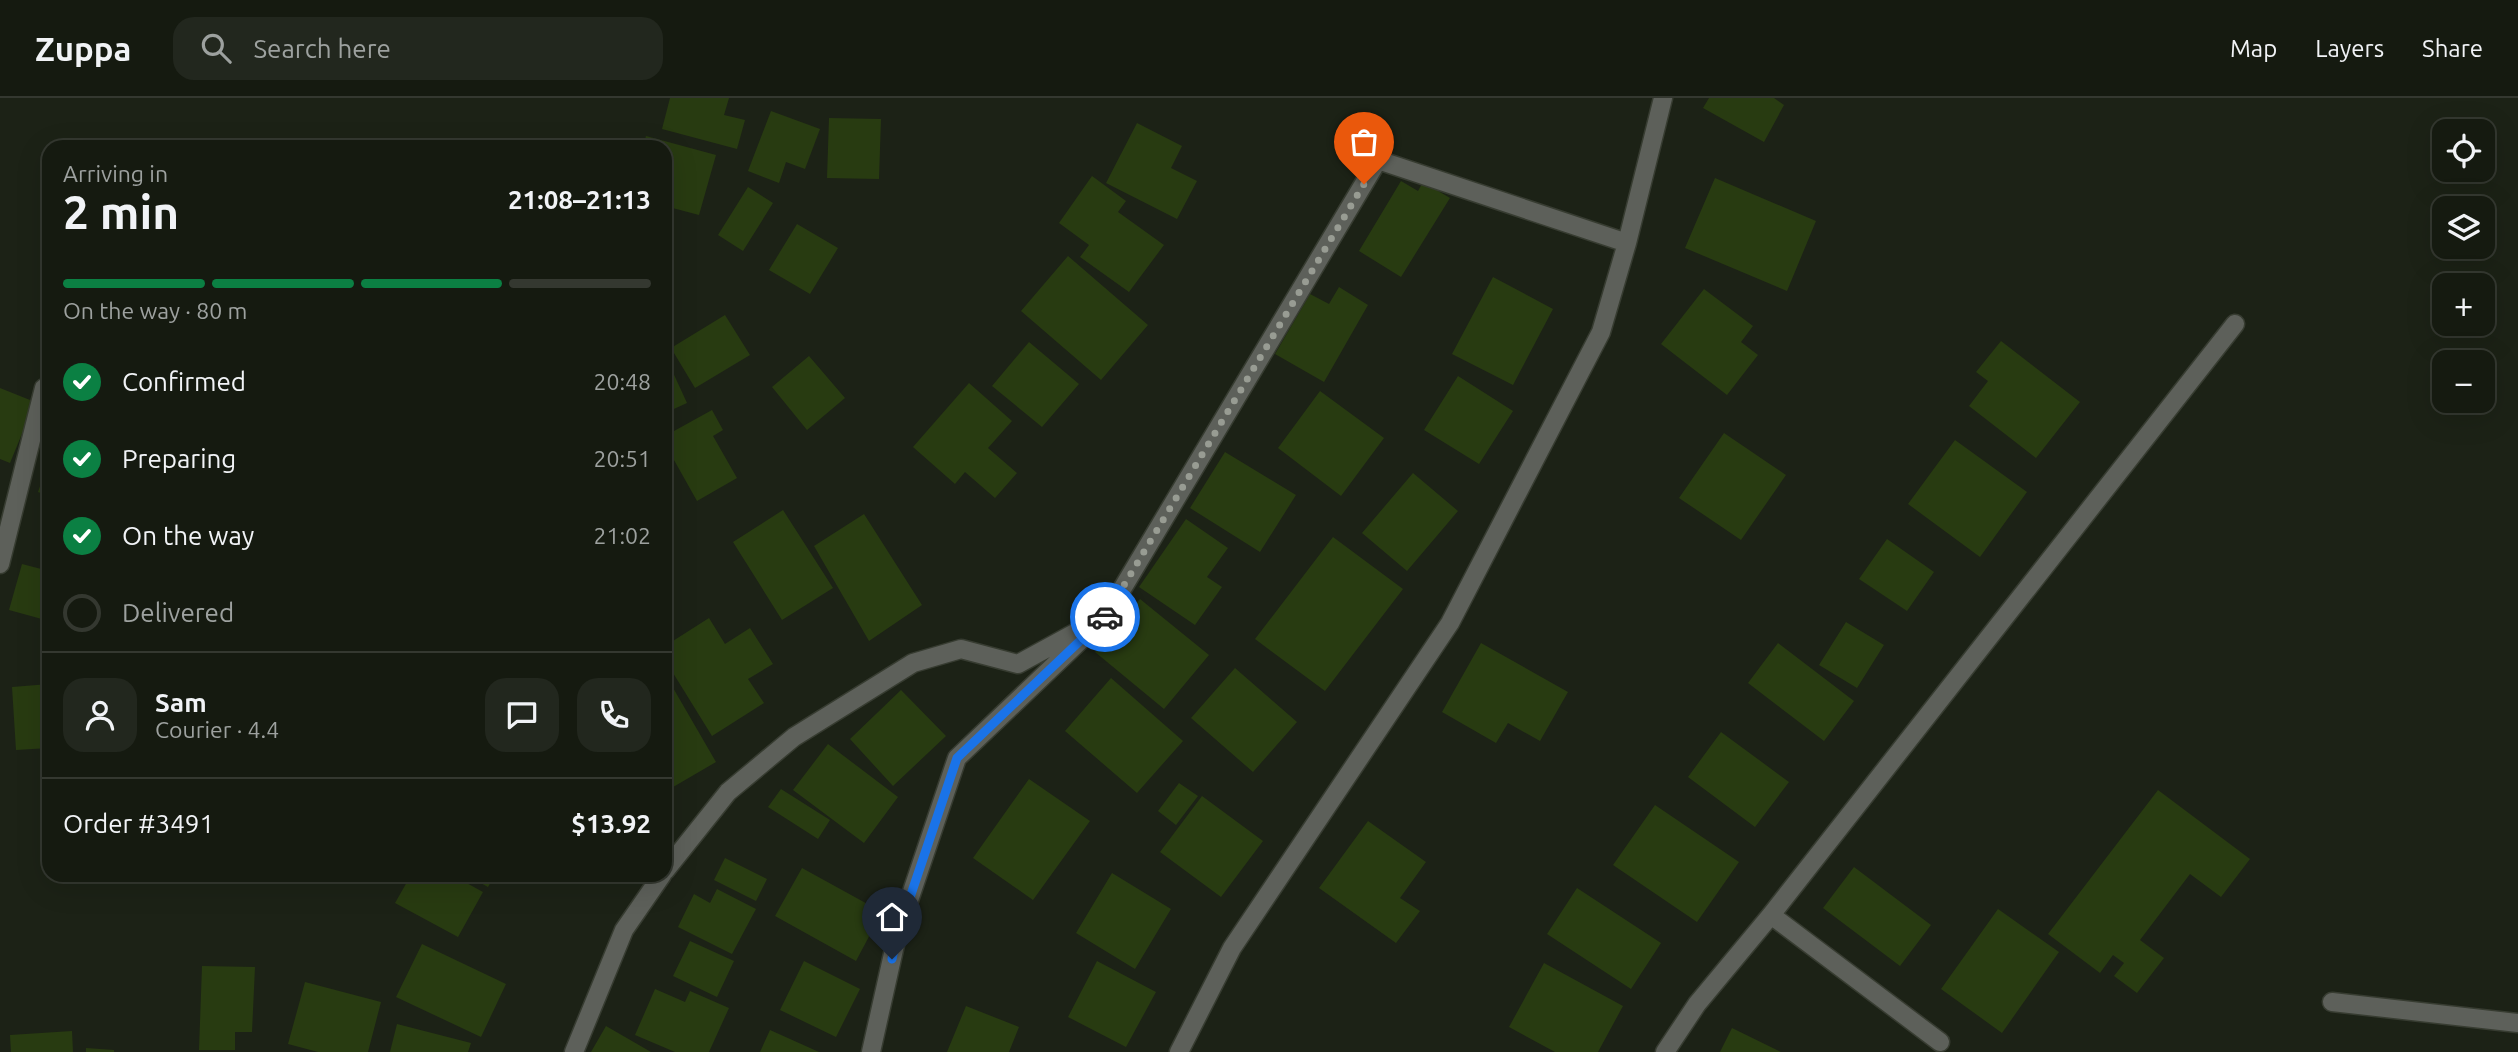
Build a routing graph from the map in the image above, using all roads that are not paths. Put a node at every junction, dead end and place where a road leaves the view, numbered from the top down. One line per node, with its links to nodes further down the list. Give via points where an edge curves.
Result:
1 (1663, 98): 2 (street)
2 (1627, 243): 6 (street, via 1378,160); 15 (street, via 1601,332 1450,622 1232,948)
3 (2235, 324): 9 (street)
4 (42, 396): 5 (street)
5 (0, 564)
6 (1106, 616): 7 (street, via 1018,664 961,649 913,663 794,737 728,792); 14 (street, via 957,758 897,936)
7 (672, 863)
8 (658, 882): 13 (street, via 624,930)
9 (1771, 915): 12 (street); 16 (street, via 1697,1004)
10 (2332, 1002): 11 (street)
11 (2518, 1023)
12 (1940, 1042)
13 (574, 1052)
14 (871, 1052)
15 (1179, 1052)
16 (1665, 1052)

